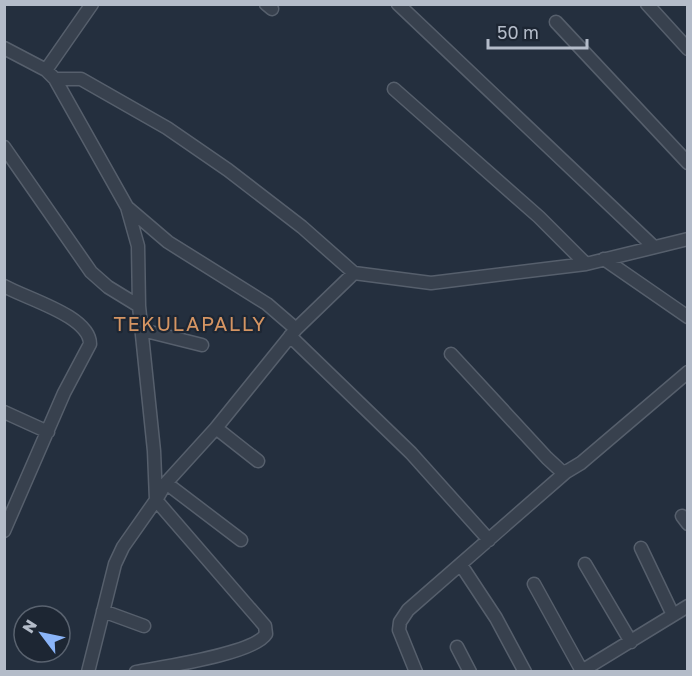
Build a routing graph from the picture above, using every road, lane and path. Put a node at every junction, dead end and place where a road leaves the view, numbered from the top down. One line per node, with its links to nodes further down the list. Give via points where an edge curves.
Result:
1 (92, 4): 7 (street)
2 (398, 4): 13 (street)
3 (647, 4): 6 (street)
4 (556, 22): 10 (street)
5 (4, 48): 7 (street)
6 (687, 49)
7 (50, 75): 11 (street); 16 (street, via 81,79 167,128 284,213)
8 (394, 89): 15 (street)
9 (4, 147): 18 (street, via 91,272)
10 (687, 163)
11 (127, 207): 18 (street, via 138,246); 21 (street, via 168,242 267,304)
12 (687, 238): 13 (street)
13 (654, 247): 14 (street)
14 (604, 259): 15 (street); 19 (street)
15 (586, 264): 16 (street, via 431,283)
16 (354, 273): 21 (street)
17 (4, 286): 27 (street, via 76,320 90,337)
18 (139, 306): 20 (street)
19 (687, 317)
20 (142, 330): 22 (street); 31 (street)
21 (293, 333): 26 (street); 35 (street, via 411,453)
22 (202, 345)
23 (451, 354): 29 (street, via 547,458)
24 (687, 372): 29 (street)
25 (4, 412): 27 (street)
26 (216, 428): 28 (street); 30 (street)
27 (48, 432): 32 (street)
28 (258, 461)
29 (566, 472): 35 (street)
30 (166, 483): 31 (street); 34 (street)
31 (156, 500): 41 (street, via 123,547); 48 (street, via 267,628 259,642 217,656)
32 (8, 516): 33 (street)
33 (4, 531)
34 (241, 540)
35 (489, 540): 38 (street)
36 (641, 548): 42 (street)
37 (585, 564): 44 (street)
38 (461, 565): 49 (street, via 408,610 400,622 399,630); 51 (street)
39 (534, 584): 46 (street)
40 (687, 606): 42 (street)
41 (103, 611): 43 (street); 47 (street)
42 (674, 615): 44 (street)
43 (144, 626)
44 (631, 642): 46 (street)
45 (457, 647): 50 (street)
46 (581, 671)
47 (88, 672)
48 (136, 672)
49 (416, 672)
50 (470, 672)
51 (525, 672)

